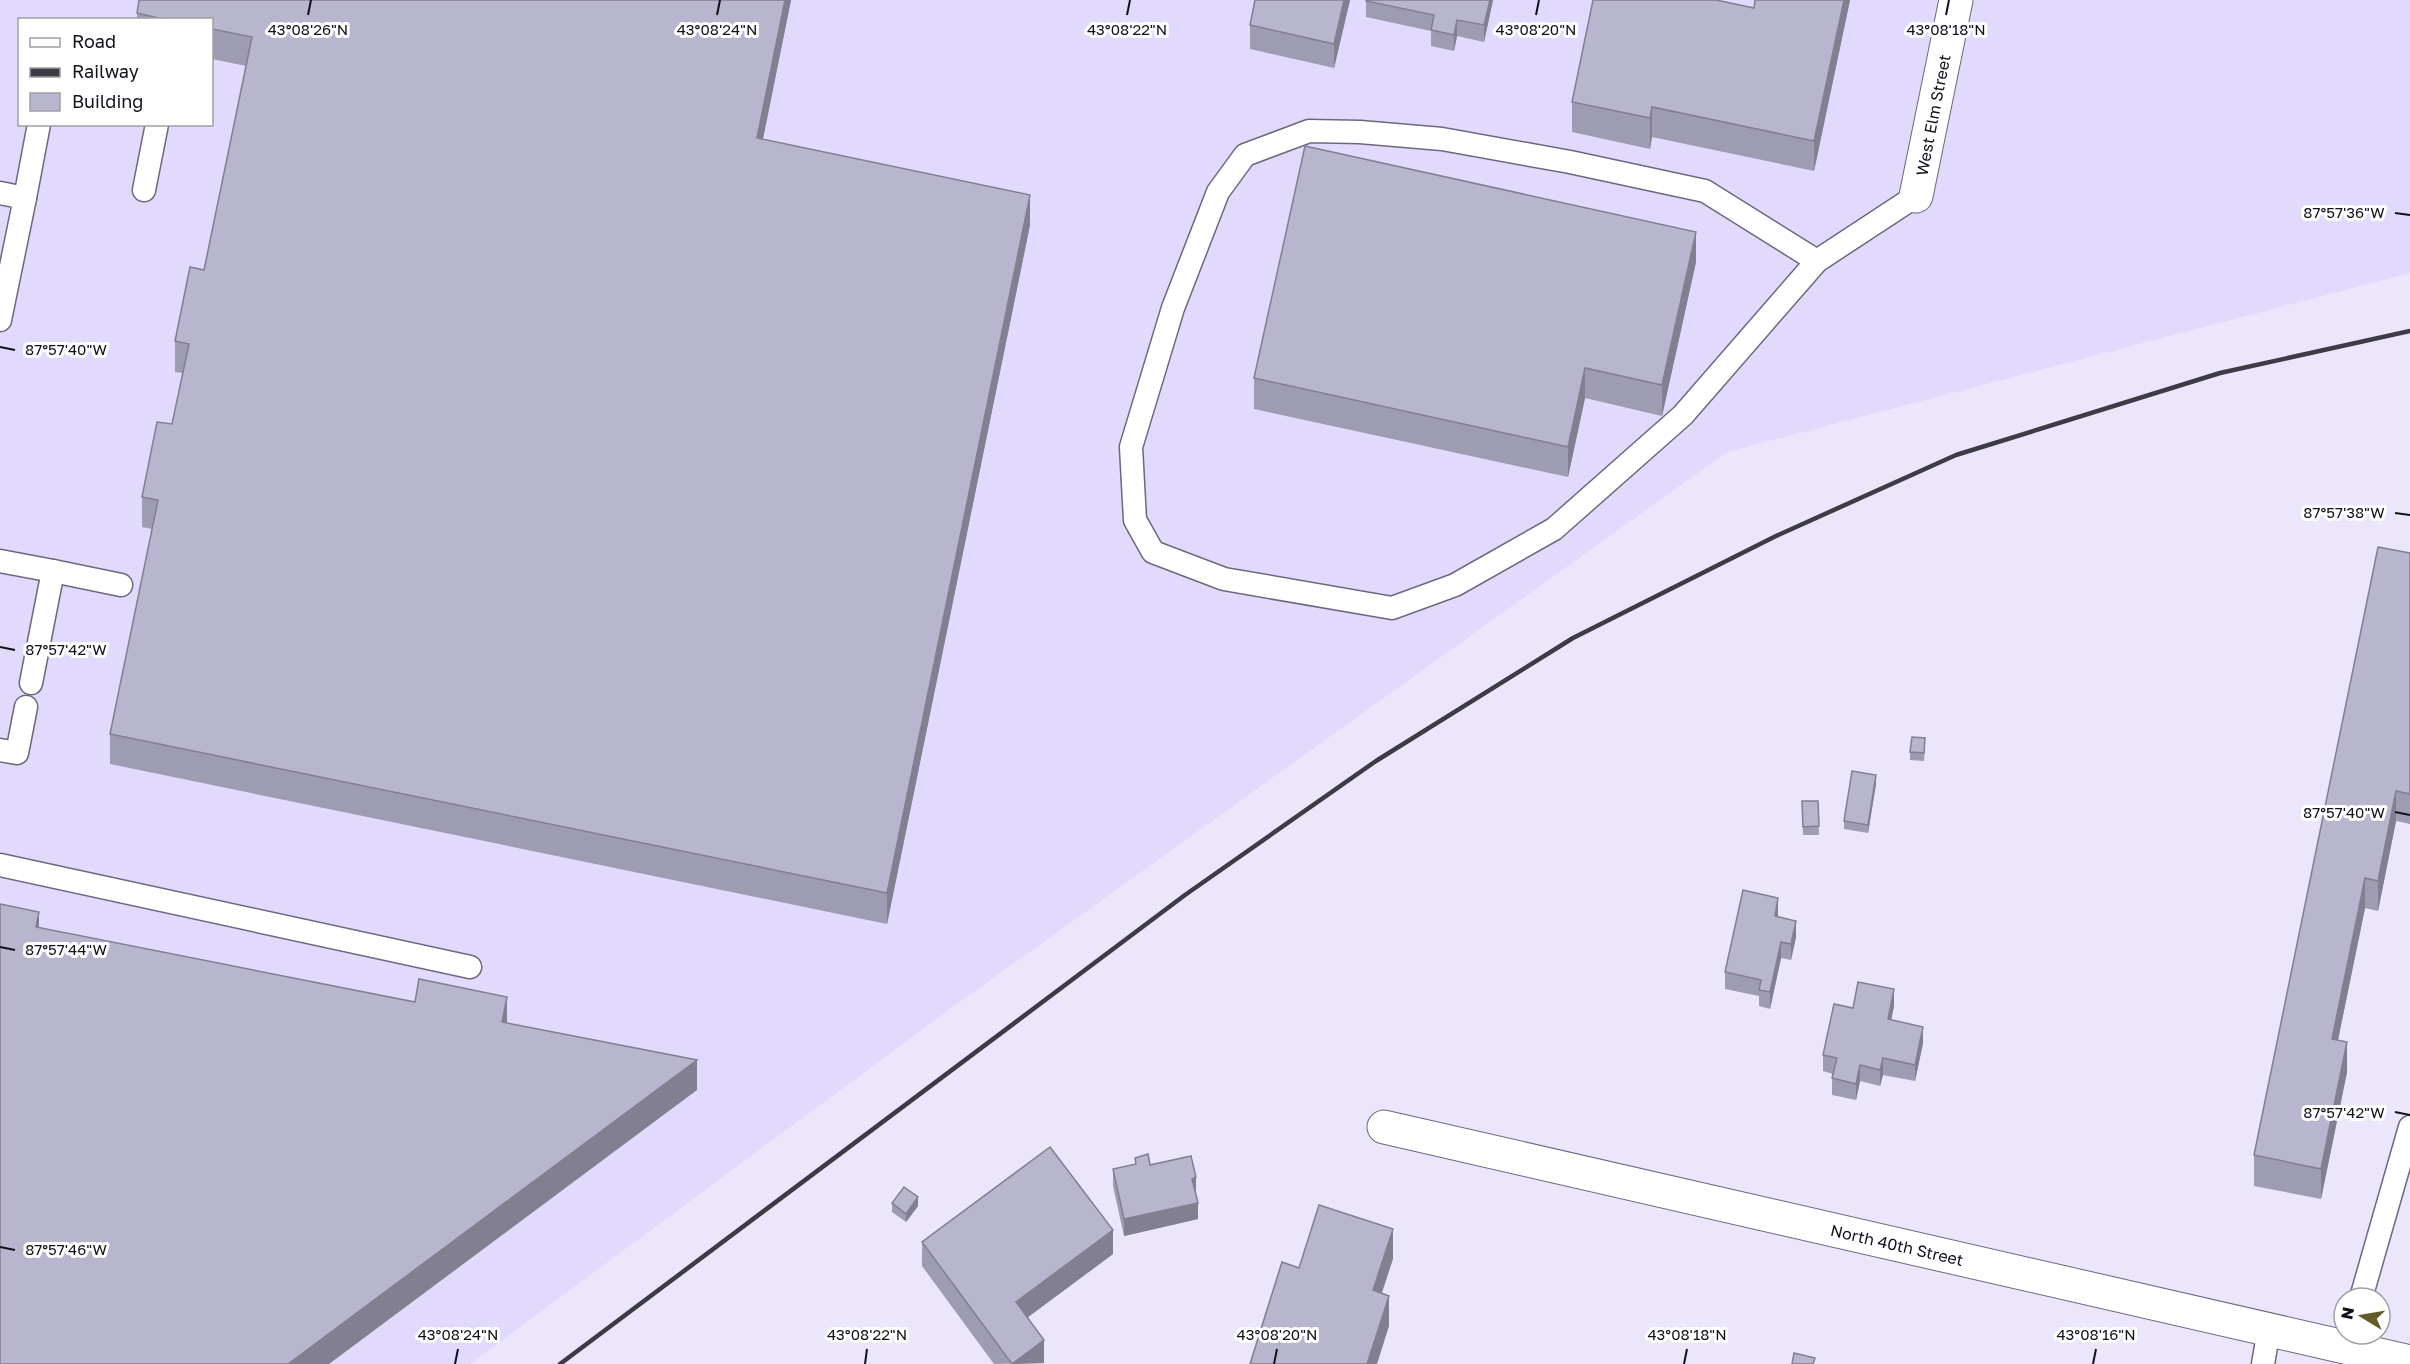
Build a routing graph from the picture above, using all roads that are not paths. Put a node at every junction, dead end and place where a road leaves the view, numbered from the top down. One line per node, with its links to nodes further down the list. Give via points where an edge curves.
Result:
1 (1956, 0): 6 (street, West Elm Street)
2 (39, 126): 7 (lane)
3 (157, 126): 4 (lane)
4 (144, 190)
5 (0, 193): 7 (lane)
6 (1916, 196): 8 (lane)
7 (25, 198): 9 (lane)
8 (1817, 261): 8 (lane, via 1683,415 1554,529 1455,585 1392,608 1224,579 1152,552 1135,520 1131,447 1148,387 1173,308 1218,192 1245,155 1309,132 1360,132 1442,139 1570,162 1705,191)
9 (0, 320)
10 (0, 561): 11 (lane)
11 (53, 572): 12 (lane); 13 (lane)
12 (121, 585)
13 (31, 683)
14 (26, 707): 15 (lane, via 17,753)
15 (0, 750)
16 (0, 865): 17 (lane)
17 (470, 967)
18 (1384, 1127): 21 (street, North 40th Street)
19 (2410, 1127): 20 (lane)
20 (2364, 1286)
21 (2270, 1329): 22 (street, North 40th Street); 25 (lane)
22 (2332, 1338)
23 (2365, 1346): 24 (street, North 40th Street)
24 (2410, 1362)
25 (2263, 1364)

